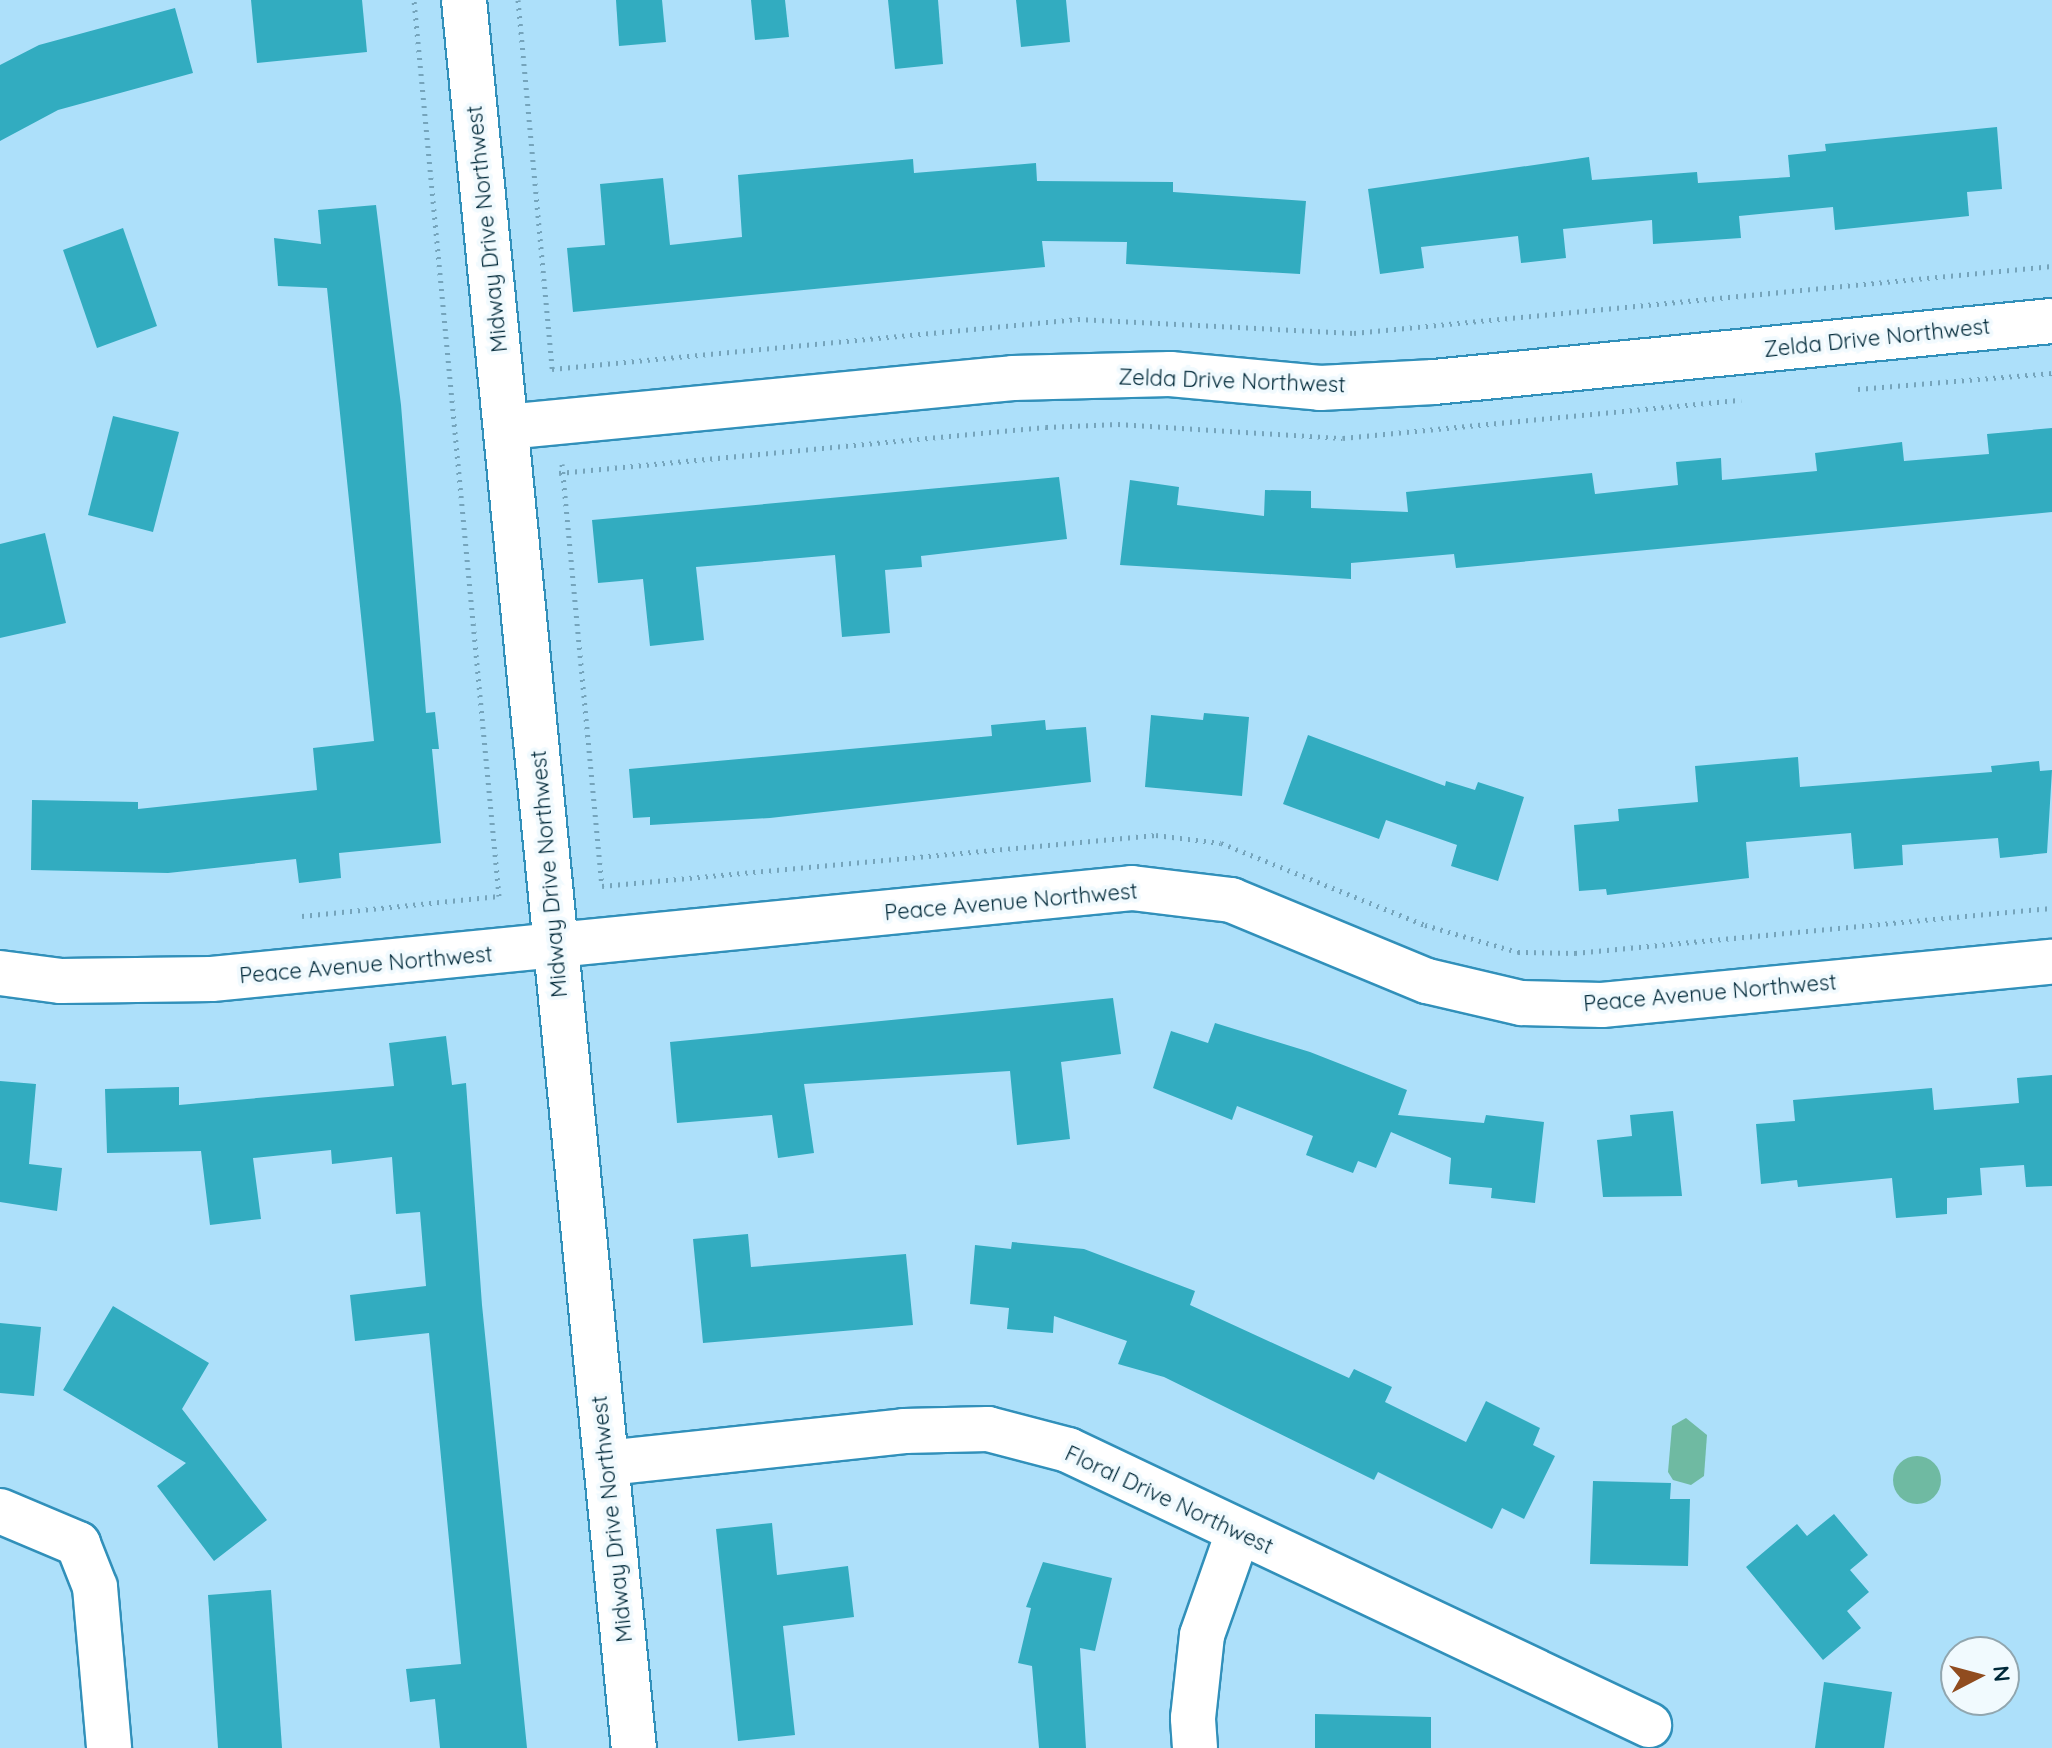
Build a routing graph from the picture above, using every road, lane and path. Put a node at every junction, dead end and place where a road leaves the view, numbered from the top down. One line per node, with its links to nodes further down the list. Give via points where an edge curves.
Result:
1 (414, 0): 11 (path, via 499,896)
2 (464, 0): 8 (street, Midway Drive Northwest)
3 (518, 0): 6 (path)
4 (2052, 266): 6 (path, via 1354,333 1078,319)
5 (2052, 321): 8 (street, Zelda Drive Northwest, via 1434,382 1320,388 1170,374 1013,378)
6 (552, 369): 7 (path)
7 (553, 381)
8 (506, 427): 12 (street, Midway Drive Northwest)
9 (561, 451): 10 (path)
10 (602, 886)
11 (302, 916)
12 (556, 947): 13 (street, Peace Avenue Northwest, via 1132,888 1231,900 1427,981 1521,1003 1602,1005); 14 (street, Peace Avenue Northwest, via 212,979 61,981); 15 (street, Midway Drive Northwest)
13 (2052, 962)
14 (0, 973)
15 (607, 1463): 17 (street, Floral Drive Northwest, via 904,1431 988,1429 1068,1450); 20 (street, Midway Drive Northwest)
16 (0, 1511): 19 (street, via 78,1544 95,1587)
17 (1238, 1533): 18 (street, Floral Drive Northwest); 21 (street, via 1202,1635)
18 (1649, 1725)
19 (109, 1748)
20 (634, 1748)
21 (1195, 1748)

